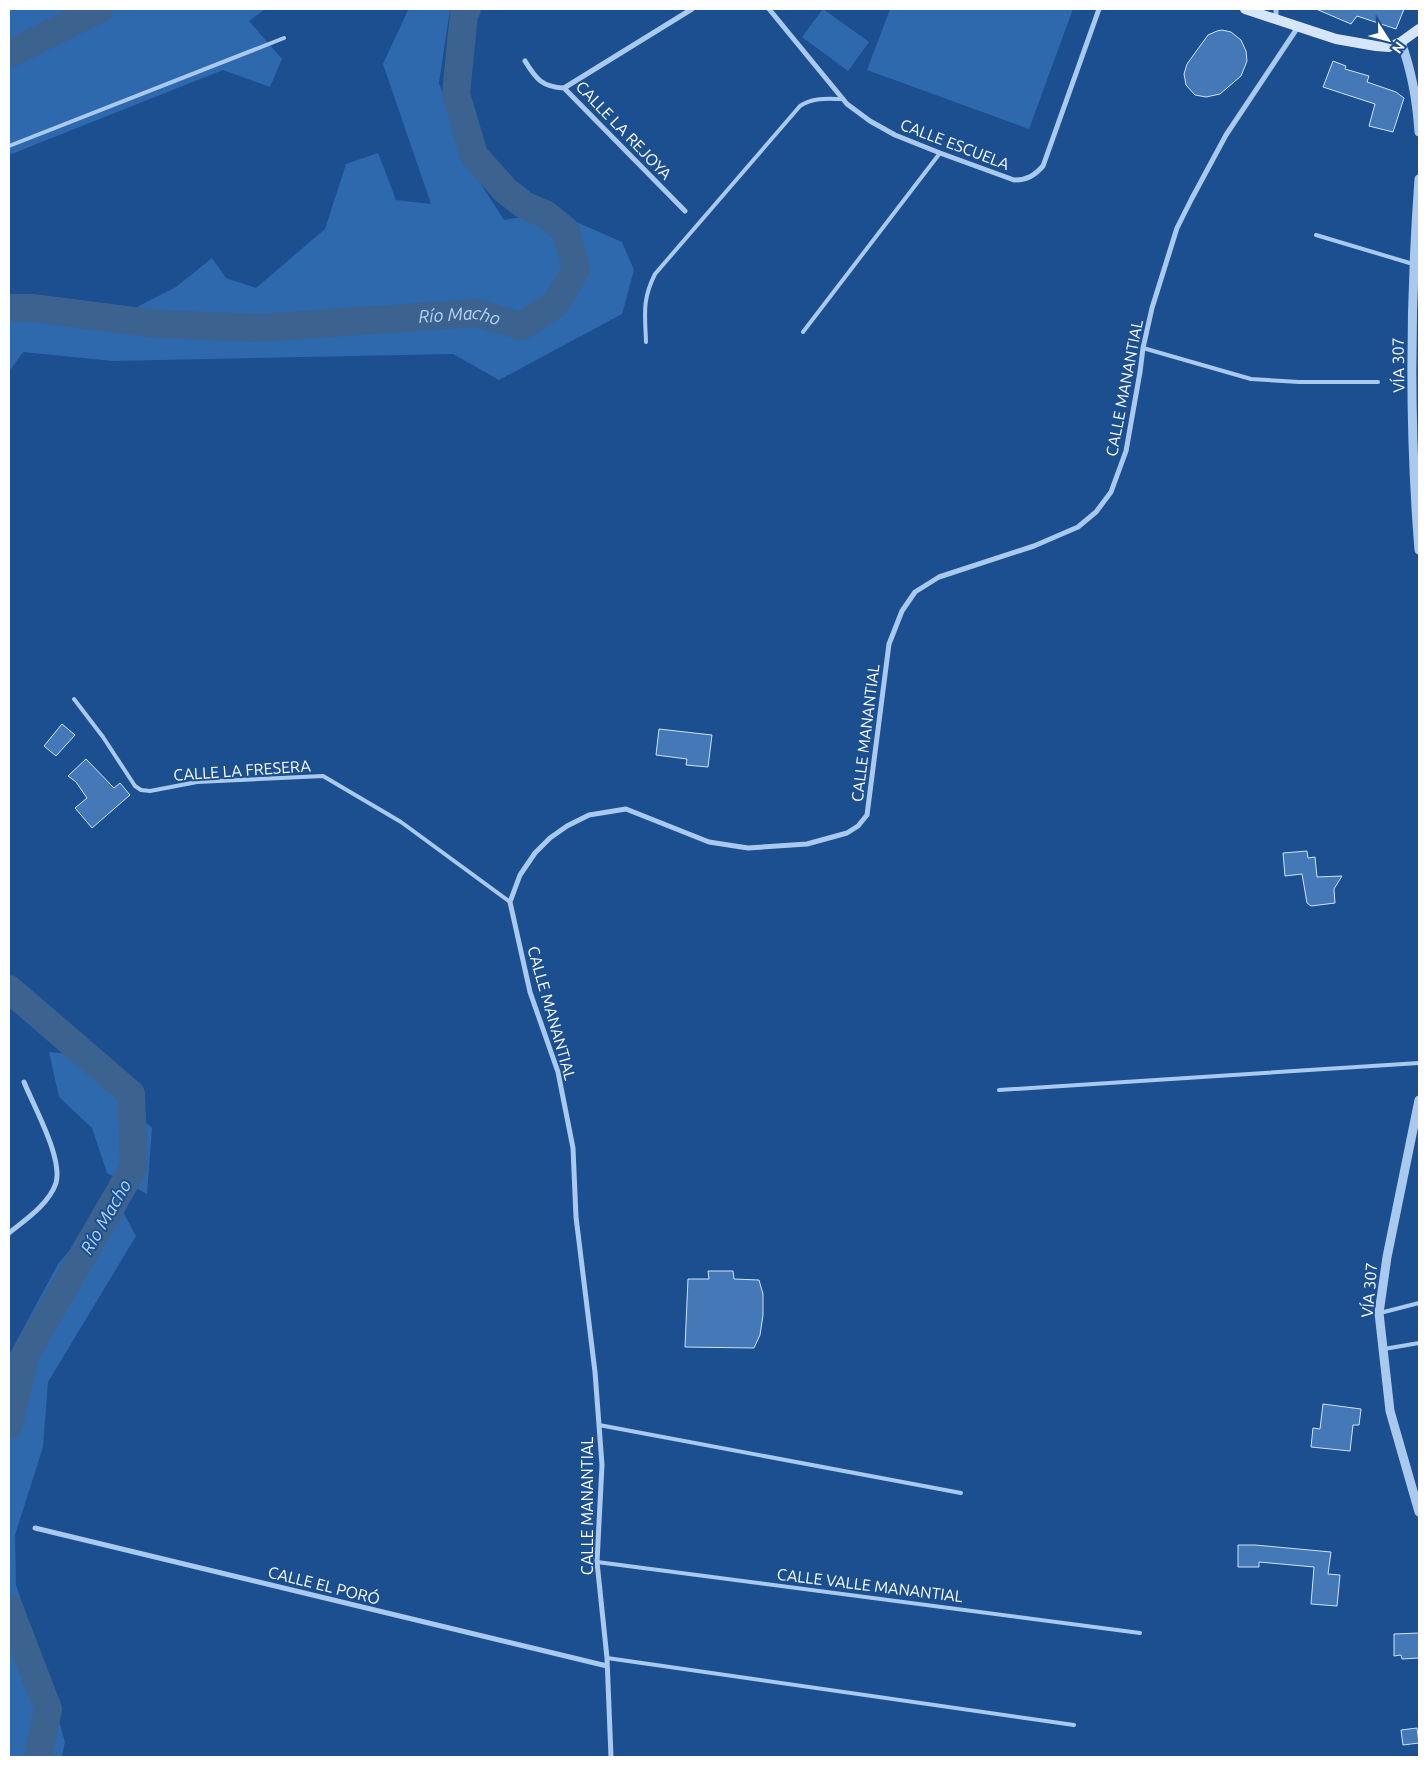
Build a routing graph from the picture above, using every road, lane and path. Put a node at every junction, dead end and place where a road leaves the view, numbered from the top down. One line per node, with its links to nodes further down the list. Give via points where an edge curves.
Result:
1 (692, 9): 12 (street, CALLE LA REJOYA)
2 (770, 9): 13 (street, CALLE ESCUELA)
3 (1099, 9): 16 (street, CALLE ESCUELA, via 1043,166 1035,175 1014,180)
4 (1245, 9): 6 (main road)
5 (1276, 9): 6 (street)
6 (1276, 20): 7 (main road)
7 (1298, 27): 10 (main road, via 1336,39 1376,46 1389,47); 23 (street, CALLE MANANTIAL, via 1226,135 1190,200 1177,228)
8 (1419, 29): 10 (main road)
9 (284, 38): 15 (lane)
10 (1401, 42): 14 (street, via 1410,65)
11 (525, 61): 12 (street, via 534,76 544,84 551,88)
12 (564, 88): 18 (street, CALLE LA REJOYA)
13 (843, 99): 16 (street, CALLE ESCUELA, via 870,121 895,135); 22 (lane, via 814,99 800,106 656,274 645,301)
14 (1419, 132)
15 (9, 146)
16 (940, 153): 21 (lane)
17 (1419, 179): 20 (street, VÍA 307)
18 (684, 211)
19 (1316, 236): 20 (lane)
20 (1413, 264): 25 (street, VÍA 307, via 1412,350)
21 (803, 332)
22 (646, 342)
23 (1143, 348): 24 (lane, via 1251,378); 27 (street, CALLE MANANTIAL, via 1126,451 1111,492 1096,512 1078,527 1034,546 940,577 915,592 902,611 889,644 867,815 858,826 847,833 808,844 748,848 709,842 626,810 589,815 567,826 535,853 520,875)
24 (1378, 382)
25 (1419, 550)
26 (74, 699): 27 (lane, CALLE LA FRESERA, via 141,790 197,782 323,776 401,822)
27 (510, 902): 37 (street, CALLE MANANTIAL, via 530,992 558,1072 573,1148 576,1217)
28 (1419, 1063): 30 (lane)
29 (24, 1082): 32 (street, via 53,1150 57,1165 56,1183 48,1198)
30 (999, 1090)
31 (1419, 1100): 34 (street, VÍA 307)
32 (9, 1233)
33 (1419, 1303): 34 (lane)
34 (1379, 1313): 36 (street, VÍA 307)
35 (1419, 1343): 36 (lane)
36 (1382, 1349): 39 (street, VÍA 307, via 1390,1411)
37 (599, 1425): 38 (lane); 42 (street, CALLE MANANTIAL, via 602,1465)
38 (961, 1493)
39 (1417, 1498): 40 (street, VÍA 307)
40 (1419, 1512)
41 (35, 1528): 45 (street, CALLE EL PORÓ)
42 (597, 1562): 43 (lane, CALLE VALLE MANANTIAL); 44 (street, CALLE MANANTIAL)
43 (1140, 1632)
44 (607, 1658): 45 (street, CALLE MANANTIAL); 46 (lane)
45 (607, 1666): 47 (street, CALLE MANANTIAL)
46 (1074, 1725)
47 (611, 1757)

